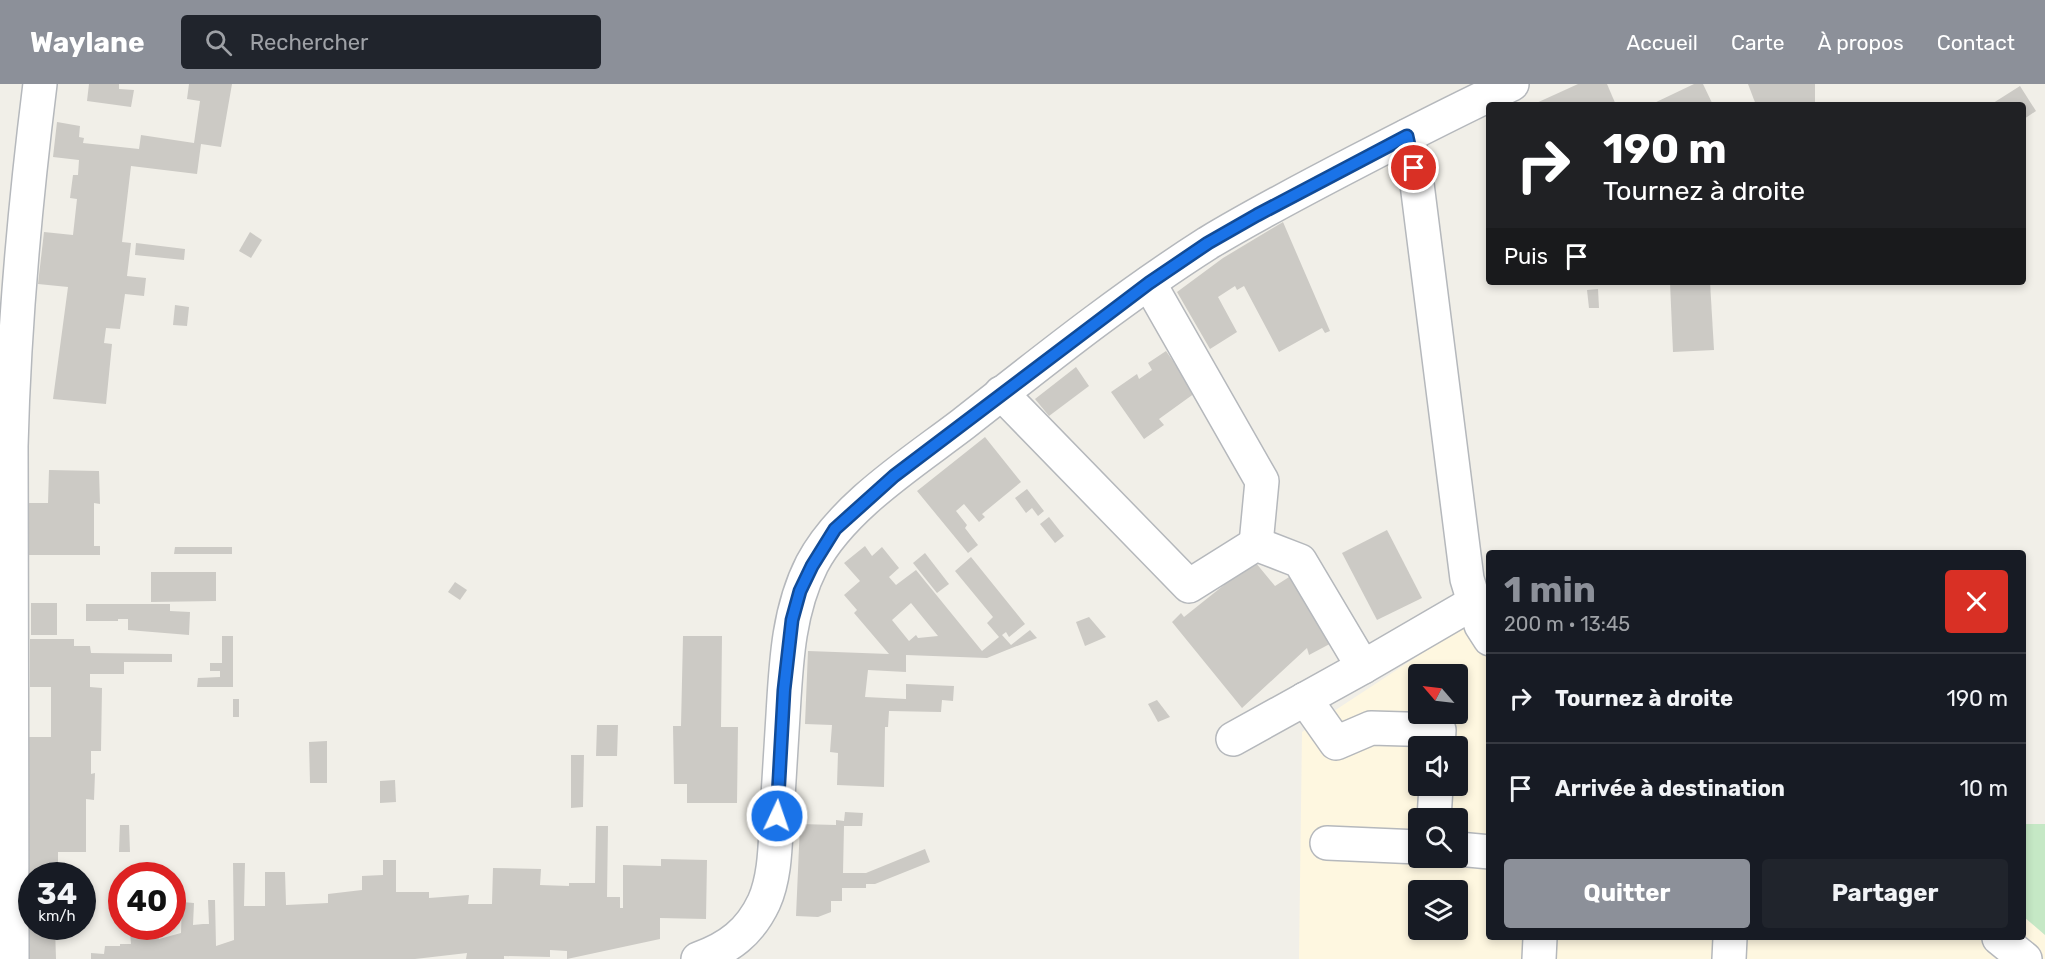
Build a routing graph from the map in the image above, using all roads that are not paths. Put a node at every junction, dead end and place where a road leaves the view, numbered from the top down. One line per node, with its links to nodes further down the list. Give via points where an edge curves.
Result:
1 (40, 84): 20 (street, via 13,367)
2 (1512, 84): 3 (street)
3 (1407, 136): 4 (street, via 1257,215); 7 (street)
4 (1149, 283): 5 (street); 6 (street, via 1262,481)
5 (1002, 393): 6 (street, via 1189,586); 21 (street, via 853,512 835,529 812,566 798,601 788,649 776,838 765,900 737,940)
6 (1256, 544): 9 (street, via 1300,561)
7 (1473, 603): 8 (street); 9 (street)
8 (1486, 633)
9 (1363, 667): 10 (street)
10 (1305, 699): 11 (street, via 1336,743 1371,728 1439,730); 12 (street)
11 (1439, 736)
12 (1233, 739)
13 (1327, 843): 14 (street)
14 (1408, 847)
15 (1468, 850): 16 (street)
16 (1486, 852)
17 (1540, 940): 22 (street)
18 (1730, 940): 23 (street)
19 (2001, 940): 24 (street)
20 (12, 959)
21 (698, 959)
22 (1539, 959)
23 (1729, 959)
24 (2025, 959)

